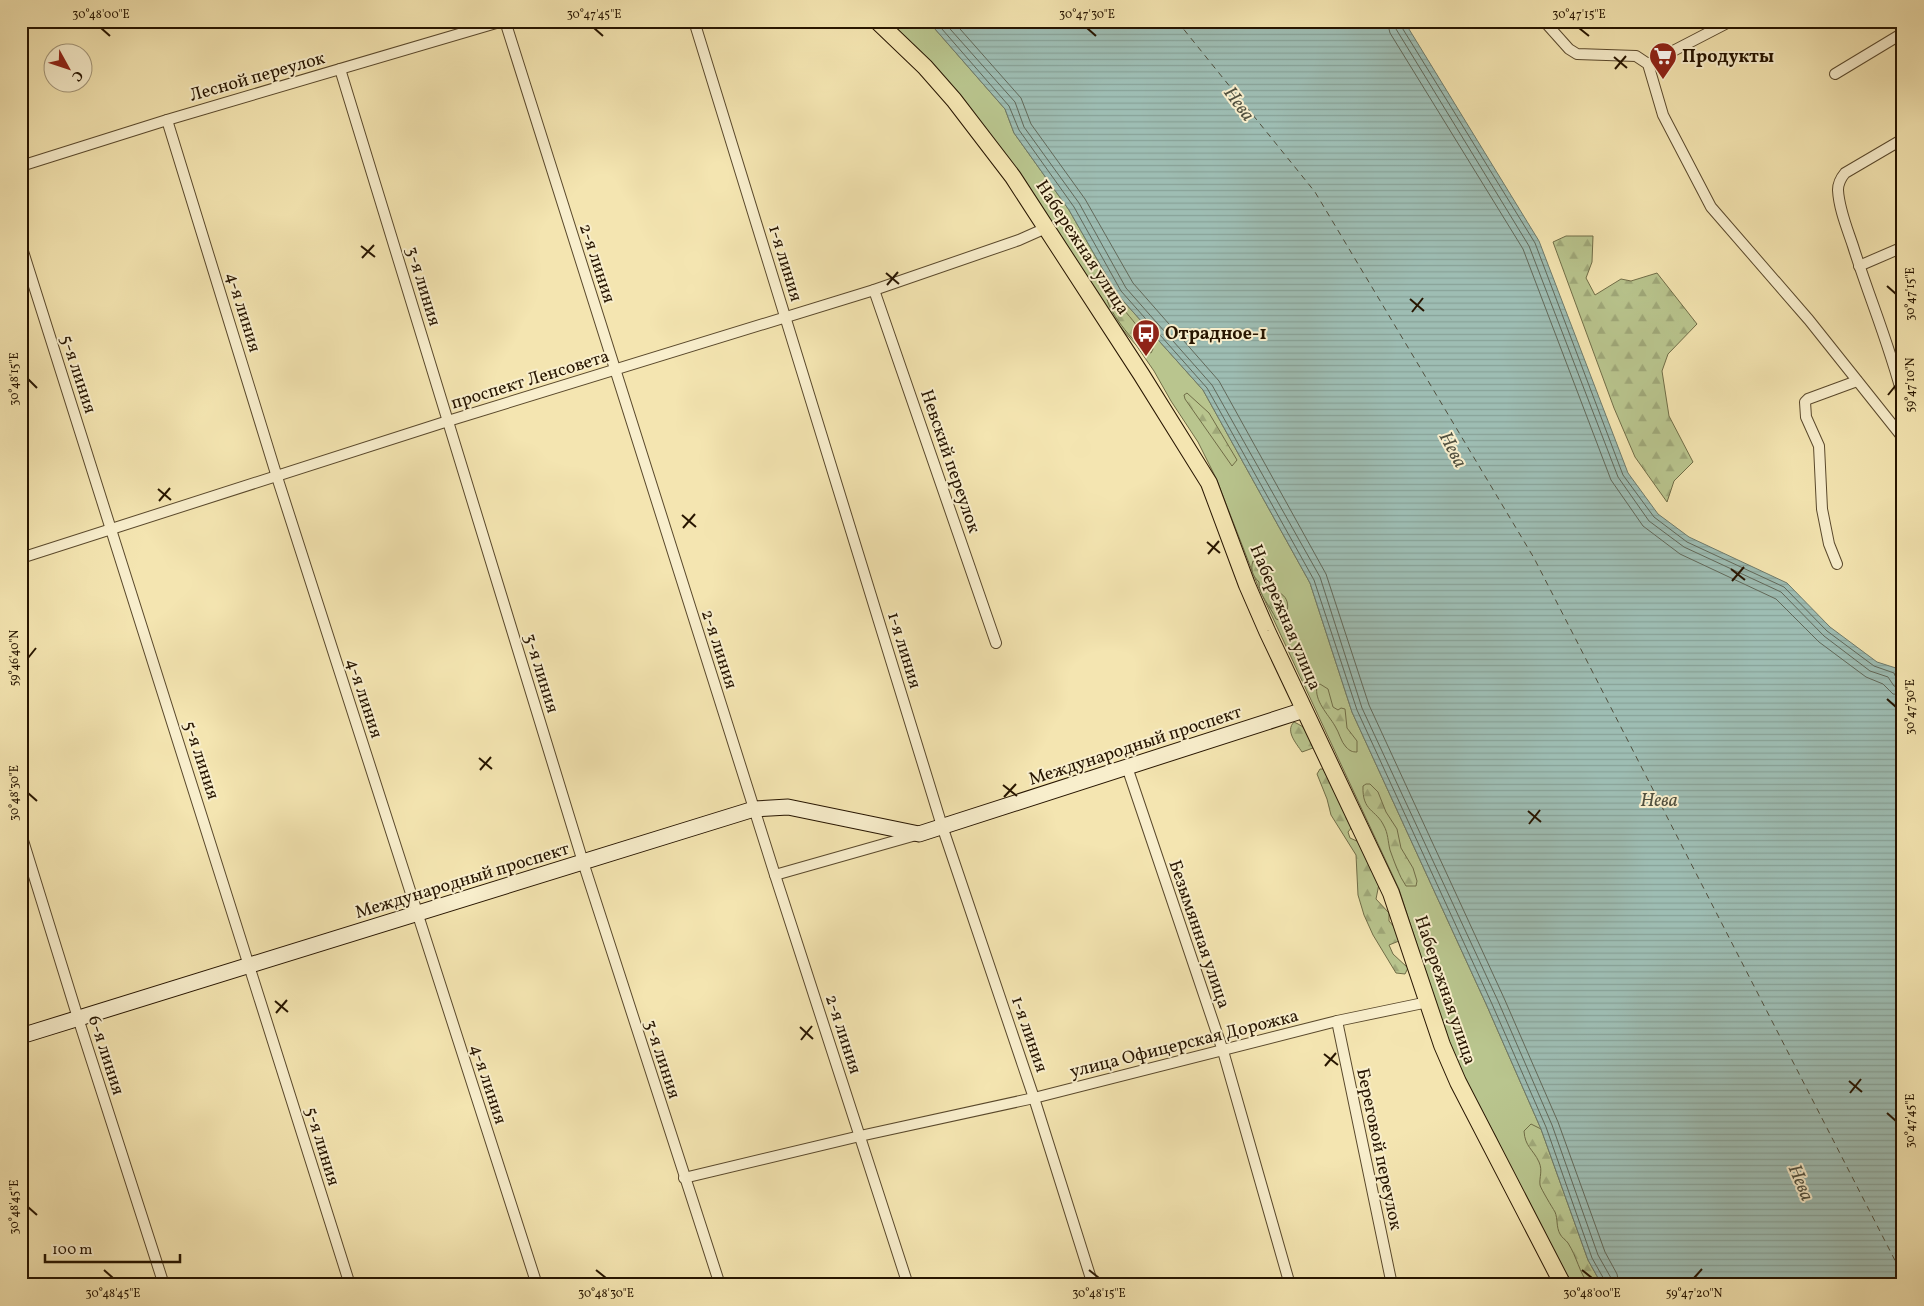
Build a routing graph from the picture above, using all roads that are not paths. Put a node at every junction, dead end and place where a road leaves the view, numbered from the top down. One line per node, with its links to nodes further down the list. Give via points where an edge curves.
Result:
1 (504, 21): 8 (street, Лесной переулок); 19 (street, 2-я линия)
2 (694, 21): 18 (street, 1-я линия)
3 (877, 21): 13 (main road, Набережная улица, via 925,67 959,107 1013,177)
4 (1544, 21): 7 (street, via 1577,54 1636,56)
5 (1731, 21): 7 (street)
6 (1903, 33): 9 (street)
7 (1648, 64): 20 (street, via 1663,115 1711,207)
8 (340, 69): 10 (street, Лесной переулок); 22 (street, 3-я линия)
9 (1835, 74)
10 (167, 120): 12 (street, Лесной переулок); 24 (street, 4-я линия)
11 (1903, 139): 16 (street, via 1845,173 1839,180 1840,206)
12 (21, 166)
13 (1046, 228): 17 (street, проспект Ленсовета); 29 (main road, Набережная улица, via 1209,483 1247,585)
14 (21, 245): 25 (street, 5-я линия)
15 (1903, 247): 16 (street)
16 (1859, 266): 21 (street, via 1893,360)
17 (874, 290): 18 (street, проспект Ленсовета); 28 (street, Невский переулок)
18 (786, 317): 19 (street, проспект Ленсовета); 32 (street, 1-я линия)
19 (615, 370): 22 (street, проспект Ленсовета); 31 (street, 2-я линия)
20 (1857, 381): 23 (street); 27 (street, via 1808,398 1805,402 1806,417 1819,446 1822,509 1829,544)
21 (1903, 398)
22 (448, 421): 24 (street, проспект Ленсовета); 35 (street, 3-я линия)
23 (1903, 438)
24 (277, 477): 25 (street, проспект Ленсовета); 37 (street, 4-я линия)
25 (112, 530): 26 (street, проспект Ленсовета); 38 (street, 5-я линия)
26 (21, 558)
27 (1838, 564)
28 (996, 643)
29 (1304, 710): 30 (street, Международный проспект); 39 (main road, Набережная улица, via 1391,893)
30 (1127, 767): 32 (street, Международный проспект); 43 (street, Безымянная улица)
31 (754, 809): 34 (street, Международный проспект, via 788,807); 35 (street, Международный проспект); 36 (street, 2-я линия)
32 (942, 826): 34 (street, Международный проспект); 44 (street, 1-я линия)
33 (21, 834): 40 (street, 6-я линия)
34 (919, 834): 36 (street, Международный проспект)
35 (583, 862): 37 (street, Международный проспект); 46 (street, 3-я линия)
36 (774, 875): 45 (street, 2-я линия)
37 (418, 913): 38 (street, Международный проспект); 49 (street, 4-я линия)
38 (250, 965): 40 (street, Международный проспект); 48 (street, 5-я линия)
39 (1428, 1002): 41 (street, улица Офицерская Дорожка); 55 (main road, Набережная улица, via 1458,1082)
40 (78, 1018): 42 (street, Международный проспект); 47 (street, 6-я линия)
41 (1336, 1020): 43 (street, улица Офицерская Дорожка); 54 (street, Береговой переулок)
42 (21, 1036)
43 (1223, 1051): 44 (street, улица Офицерская Дорожка); 53 (street, Безымянная улица)
44 (1034, 1098): 45 (street, улица Офицерская Дорожка); 52 (street, 1-я линия)
45 (860, 1136): 46 (street, улица Офицерская Дорожка); 51 (street, 2-я линия)
46 (684, 1178): 50 (street, 3-я линия)
47 (164, 1285)
48 (350, 1285)
49 (537, 1285)
50 (720, 1285)
51 (908, 1285)
52 (1093, 1285)
53 (1290, 1285)
54 (1392, 1285)
55 (1563, 1285)

